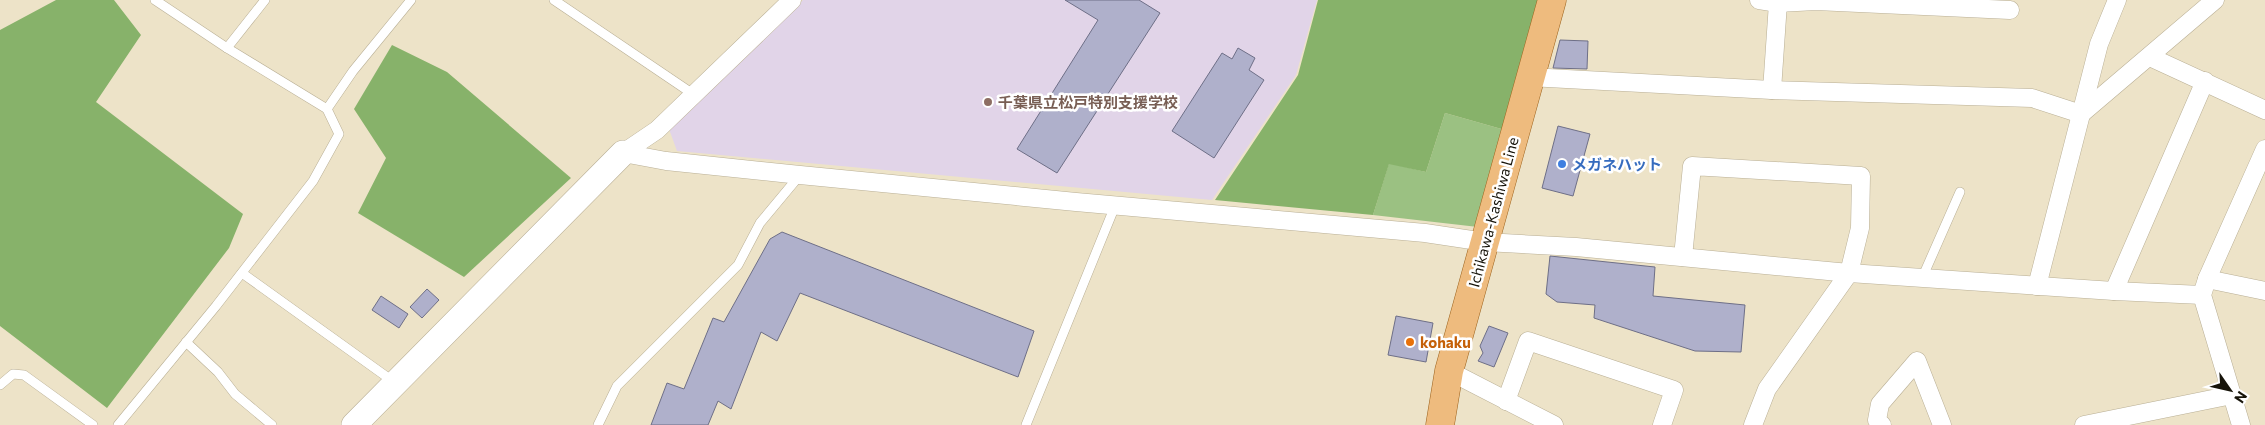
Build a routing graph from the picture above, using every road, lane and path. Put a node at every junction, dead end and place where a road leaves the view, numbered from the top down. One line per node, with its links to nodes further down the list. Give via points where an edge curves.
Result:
1 (155, 0): 13 (lane)
2 (264, 0): 13 (lane)
3 (411, 0): 19 (lane, via 353,71)
4 (554, 0): 18 (lane)
5 (792, 0): 18 (street)
6 (1552, 0): 15 (main road, Ichikawa-Kashiwa Line)
7 (1759, 0): 11 (street)
8 (1816, 0): 11 (street); 12 (street)
9 (2117, 0): 21 (street, via 2099,44)
10 (2215, 0): 14 (street)
11 (1778, 3): 17 (street)
12 (2010, 10)
13 (227, 48): 19 (lane)
14 (2150, 57): 16 (street); 21 (street)
15 (1529, 77): 17 (street); 28 (main road, Ichikawa-Kashiwa Line)
16 (2205, 81): 20 (street); 35 (street)
17 (1772, 90): 21 (street, via 2032,98)
18 (694, 94): 23 (street, via 657,130)
19 (327, 109): 30 (lane, via 339,134 313,181)
20 (2265, 110)
21 (2081, 114): 33 (street)
22 (2265, 149): 24 (street)
23 (623, 153): 25 (street, via 666,161); 39 (street)
24 (2261, 170): 34 (street)
25 (800, 175): 27 (street); 47 (lane, via 760,223 738,265 617,386)
26 (1960, 192): 32 (lane)
27 (1115, 206): 28 (street, via 1425,233); 48 (lane)
28 (1485, 242): 29 (street); 38 (main road, Ichikawa-Kashiwa Line)
29 (1683, 257): 31 (street); 31 (street, via 1692,166 1861,176 1860,228)
30 (242, 273): 37 (lane); 39 (lane)
31 (1849, 273): 32 (street); 52 (street, via 1767,389)
32 (1923, 276): 33 (street)
33 (2036, 286): 35 (street)
34 (2204, 287): 35 (street); 36 (street); 41 (street)
35 (2114, 291)
36 (2265, 291)
37 (186, 342): 44 (lane); 45 (lane, via 218,372 234,394)
38 (1448, 371): 42 (street); 49 (main road, Ichikawa-Kashiwa Line)
39 (396, 383): 46 (street)
40 (0, 385): 43 (lane, via 13,374 24,375)
41 (2232, 395): 55 (street); 56 (street)
42 (1506, 400): 50 (street); 51 (street, via 1528,341 1674,390)
43 (93, 425)
44 (118, 425)
45 (272, 425)
46 (354, 425)
47 (598, 425)
48 (1026, 425)
49 (1440, 425)
50 (1554, 425)
51 (1662, 425)
52 (1753, 425)
53 (1882, 425): 54 (street, via 1877,420 1880,404 1917,361)
54 (1942, 425)
55 (2084, 425)
56 (2241, 425)

